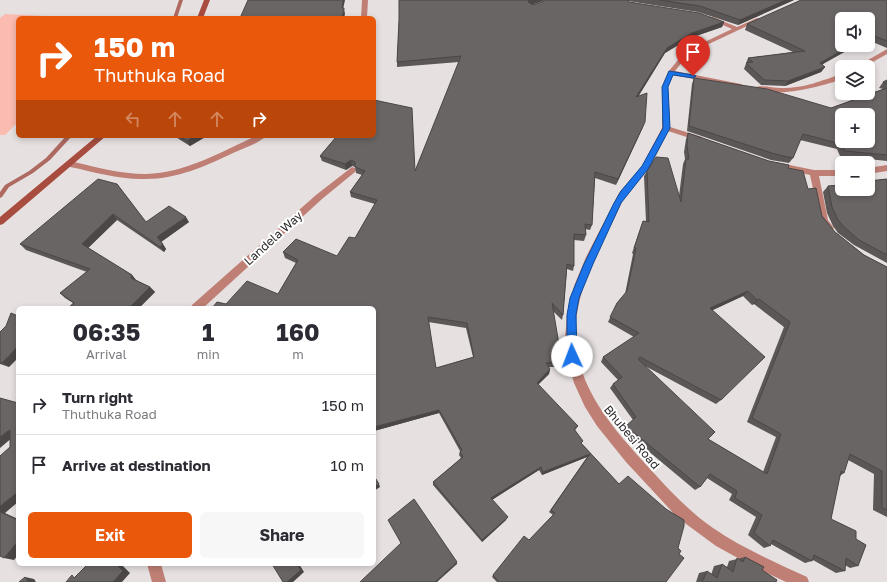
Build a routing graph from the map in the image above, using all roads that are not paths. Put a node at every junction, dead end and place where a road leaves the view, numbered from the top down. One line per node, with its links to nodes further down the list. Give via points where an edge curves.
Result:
1 (207, 0): 3 (street)
2 (365, 0): 4 (street)
3 (201, 16)
4 (364, 16)
5 (703, 16): 7 (street)
6 (766, 16): 7 (street, Bhubesi Road)
7 (737, 29): 10 (street, Bhubesi Road, via 685,55)
8 (887, 51): 9 (street)
9 (871, 60)
10 (671, 72): 11 (street, via 744,86 788,91 813,87); 12 (street, Bhubesi Road, via 665,87)
11 (835, 79)
12 (666, 128): 15 (street); 30 (street, Bhubesi Road, via 645,167 618,203 575,298 571,344 578,380 585,397 604,427 640,468 696,524 749,557)
13 (100, 138): 17 (street)
14 (258, 138): 17 (street, via 193,167 157,176 117,174)
15 (708, 143)
16 (769, 163): 21 (street)
17 (70, 164): 23 (street)
18 (887, 168): 20 (street)
19 (352, 170): 25 (street, Landela Way)
20 (875, 170)
21 (814, 173): 22 (street); 24 (street, via 824,221)
22 (835, 173)
23 (0, 222)
24 (833, 234)
25 (204, 301): 26 (street); 27 (street, Landela Way)
26 (193, 306)
27 (198, 306)
28 (154, 566): 29 (street)
29 (158, 582)
30 (802, 582)

